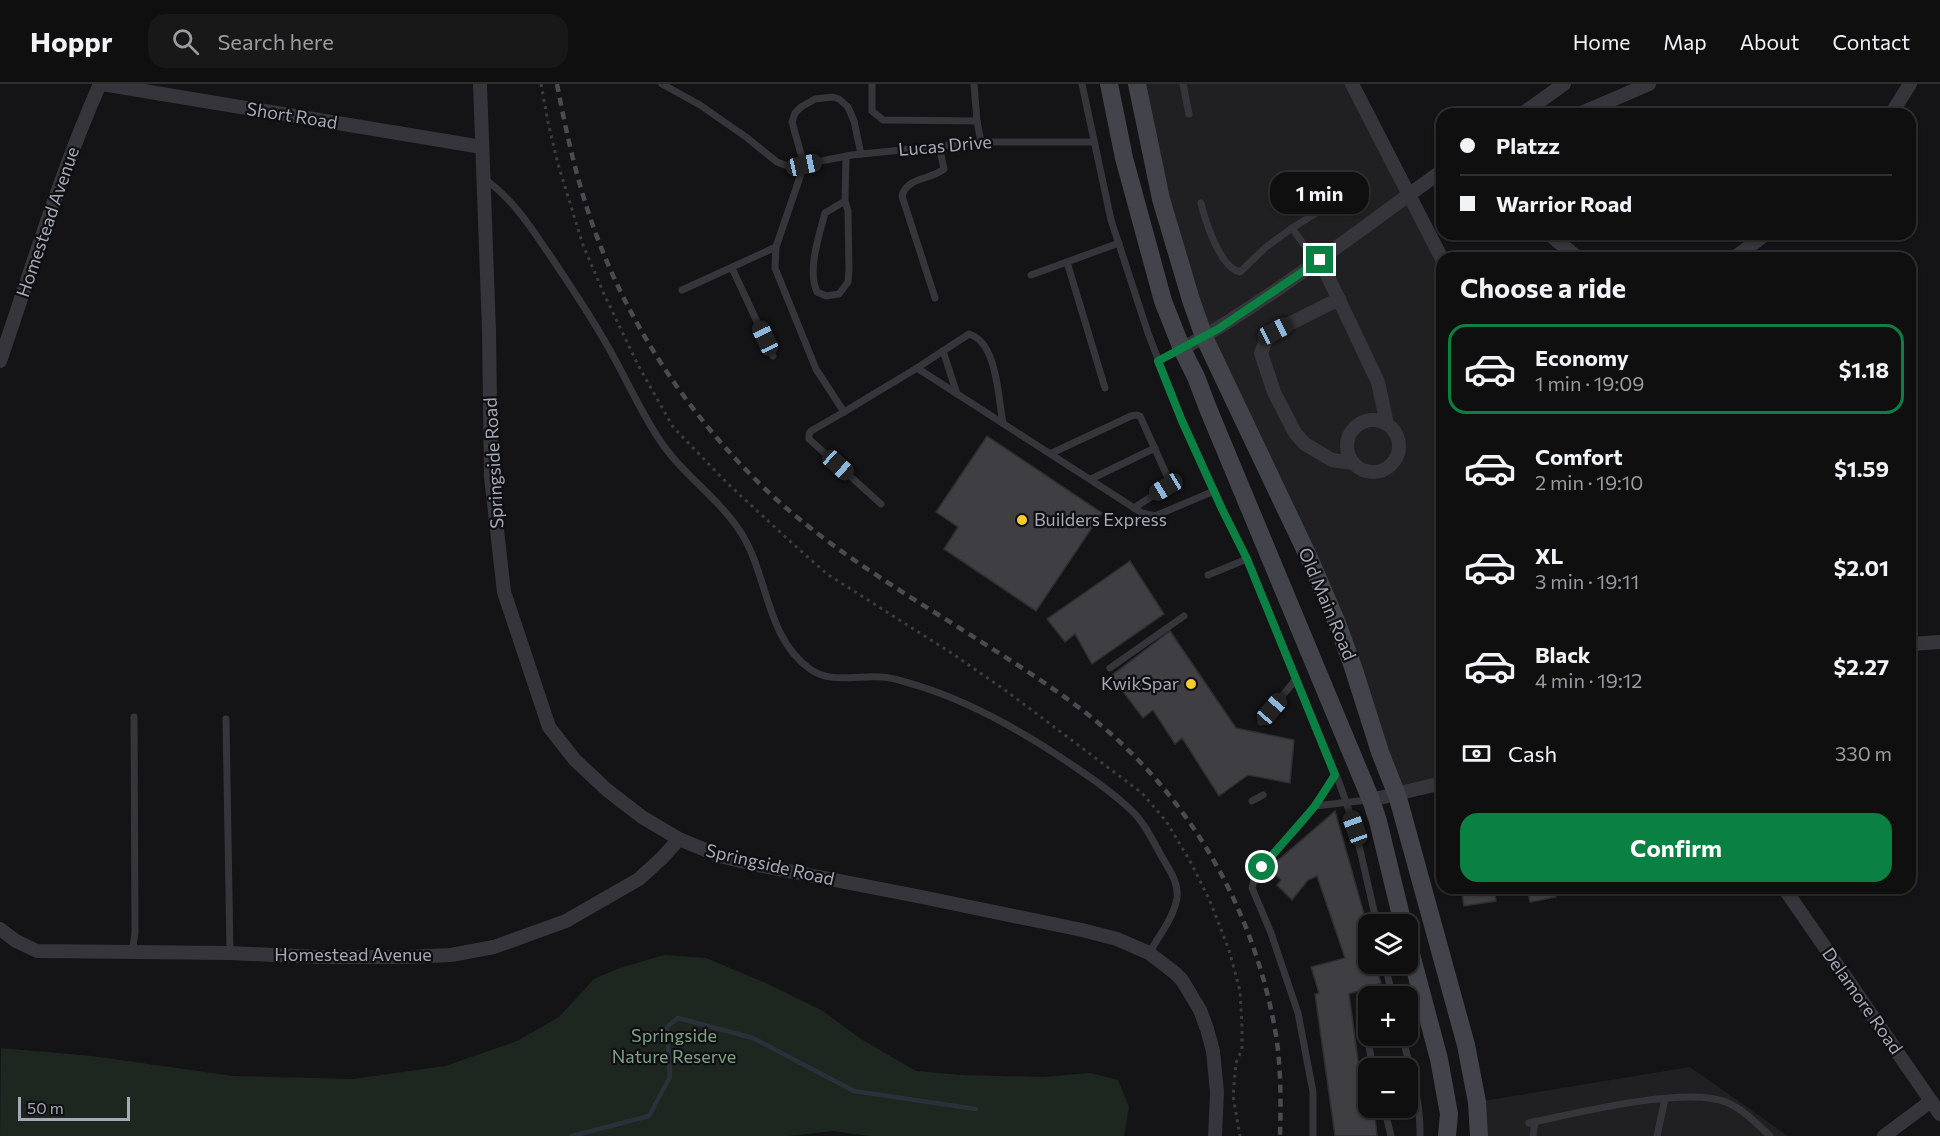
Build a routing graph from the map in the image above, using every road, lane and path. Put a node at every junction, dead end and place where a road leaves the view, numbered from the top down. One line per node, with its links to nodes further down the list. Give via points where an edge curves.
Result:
1 (101, 84): 23 (street, Short Road); 52 (street, Homestead Avenue, via 61,181)
2 (480, 84): 23 (street, Springside Road)
3 (541, 84): 101 (path, via 558,164 583,245 638,364 673,427 727,483 827,574 1009,693 1142,794 1166,821 1209,901 1240,991 1242,1049 1236,1063 1233,1096)
4 (662, 84): 26 (lane, via 700,105 777,162 790,167)
5 (872, 84): 19 (lane, via 872,111 883,120)
6 (974, 84): 19 (lane)
7 (1082, 84): 21 (lane)
8 (1109, 84): 49 (main road, Old Main Road, via 1124,158 1163,301)
9 (1137, 84): 48 (main road, Old Main Road, via 1161,199)
10 (1183, 84): 18 (lane)
11 (1352, 84): 29 (street)
12 (1564, 84): 15 (street)
13 (1649, 84): 16 (street)
14 (1910, 84): 17 (street)
15 (1530, 108)
16 (1593, 108)
17 (1895, 108)
18 (1189, 114)
19 (977, 121): 20 (lane)
20 (981, 142): 21 (lane, Lucas Drive); 22 (lane, Lucas Drive)
21 (1093, 142): 36 (lane)
22 (939, 146): 24 (lane, Lucas Drive); 46 (lane, via 944,169 909,184 902,196)
23 (482, 147): 28 (street, Springside Road)
24 (861, 154): 25 (lane, Lucas Drive); 26 (lane, via 855,121 848,107 839,99 822,97 801,107 792,120)
25 (846, 156): 26 (lane, Lucas Drive); 30 (lane)
26 (801, 165): 37 (lane)
27 (1436, 175): 29 (street)
28 (483, 177): 85 (street, Springside Road, via 491,477 504,592 549,727 575,760 607,790); 92 (lane, via 503,192 522,215 584,306 659,440 744,537 776,625 800,661 818,674 884,677 963,702 1045,746 1133,811 1176,883 1172,912)
29 (1409, 195): 38 (street); 41 (street)
30 (845, 201): 30 (lane, via 825,213 813,267 817,292 826,296 839,294 848,282 850,247)
31 (1201, 203): 33 (lane, via 1208,229 1225,260 1236,271 1245,268)
32 (1331, 204): 33 (lane)
33 (1292, 228): 41 (lane)
34 (1556, 240): 39 (street)
35 (1758, 240): 40 (street)
36 (1119, 243): 42 (lane); 53 (lane)
37 (776, 247): 43 (lane); 57 (lane, via 775,268 793,315 816,369)
38 (1438, 252)
39 (1571, 252)
40 (1742, 252)
41 (1318, 261): 47 (street); 48 (street)
42 (1067, 262): 44 (lane); 55 (lane)
43 (732, 268): 45 (lane); 51 (lane)
44 (1031, 275)
45 (682, 290)
46 (935, 298)
47 (1339, 298): 59 (street, via 1378,382); 62 (street, via 1275,331 1266,339 1261,353 1274,392 1295,433 1332,460)
48 (1204, 337): 49 (street); 79 (main road, Old Main Road, via 1337,623)
49 (1182, 349): 53 (lane); 81 (main road, Old Main Road)
50 (943, 351): 54 (lane); 56 (lane); 58 (lane, via 969,334 983,343 991,357)
51 (773, 356)
52 (0, 361)
53 (1158, 361): 64 (lane)
54 (917, 368): 56 (lane); 57 (lane)
55 (1105, 388)
56 (957, 394): 58 (lane)
57 (844, 412): 65 (lane, via 812,430 809,440)
58 (1003, 423): 61 (lane)
59 (1387, 424): 62 (street, via 1365,421 1353,429 1347,442); 62 (street, via 1398,442 1399,450 1392,464 1373,472)
60 (1155, 448): 61 (lane, via 1144,422 1136,415); 63 (lane); 66 (lane, via 1169,480 1166,487)
61 (1052, 453): 63 (lane)
62 (1353, 463)
63 (1091, 479): 66 (lane)
64 (1214, 491): 66 (lane, via 1155,516); 67 (lane)
65 (881, 504)
66 (1134, 508)
67 (1247, 559): 68 (lane); 73 (lane)
68 (1208, 574)
69 (1184, 616): 72 (lane)
70 (1940, 642): 71 (street)
71 (1916, 644)
72 (1110, 668)
73 (1296, 679): 76 (lane); 77 (lane)
74 (134, 717): 90 (lane)
75 (226, 719): 91 (lane)
76 (1261, 722)
77 (1335, 775): 83 (lane); 84 (lane)
78 (1436, 784): 79 (street)
79 (1396, 793): 81 (street); 106 (main road, Old Main Road, via 1466,1045)
80 (1263, 795): 82 (lane)
81 (1371, 800): 83 (lane); 88 (main road, Old Main Road)
82 (1252, 801)
83 (1346, 802): 84 (lane); 87 (lane)
84 (1315, 806): 102 (lane, via 1262,867 1252,888 1298,1013 1313,1092)
85 (679, 839): 91 (street, Homestead Avenue, via 639,879 566,921 494,947 451,956); 92 (street, Springside Road, via 720,856 1070,927 1117,939)
86 (1788, 894): 96 (street, Delamore Road)
87 (1375, 914)
88 (1401, 914)
89 (0, 929): 90 (street, Homestead Avenue, via 37,951)
90 (132, 953): 91 (street, Homestead Avenue)
91 (230, 953)
92 (1149, 953): 100 (street, Springside Road, via 1182,980 1207,1029 1217,1092)
93 (1416, 974): 105 (main road, via 1439,1059 1449,1114)
94 (1405, 1046): 104 (lane, via 1417,1094)
95 (1665, 1099): 99 (lane, via 1711,1097 1729,1103); 107 (lane, via 1532,1122); 108 (lane)
96 (1931, 1101): 97 (street, Delamore Road); 109 (street)
97 (1940, 1114)
98 (1387, 1118): 103 (lane)
99 (1769, 1135)
100 (1215, 1136)
101 (1240, 1136)
102 (1313, 1136)
103 (1391, 1136)
104 (1420, 1136)
105 (1447, 1136)
106 (1479, 1136)
107 (1533, 1136)
108 (1657, 1136)
109 (1884, 1136)

